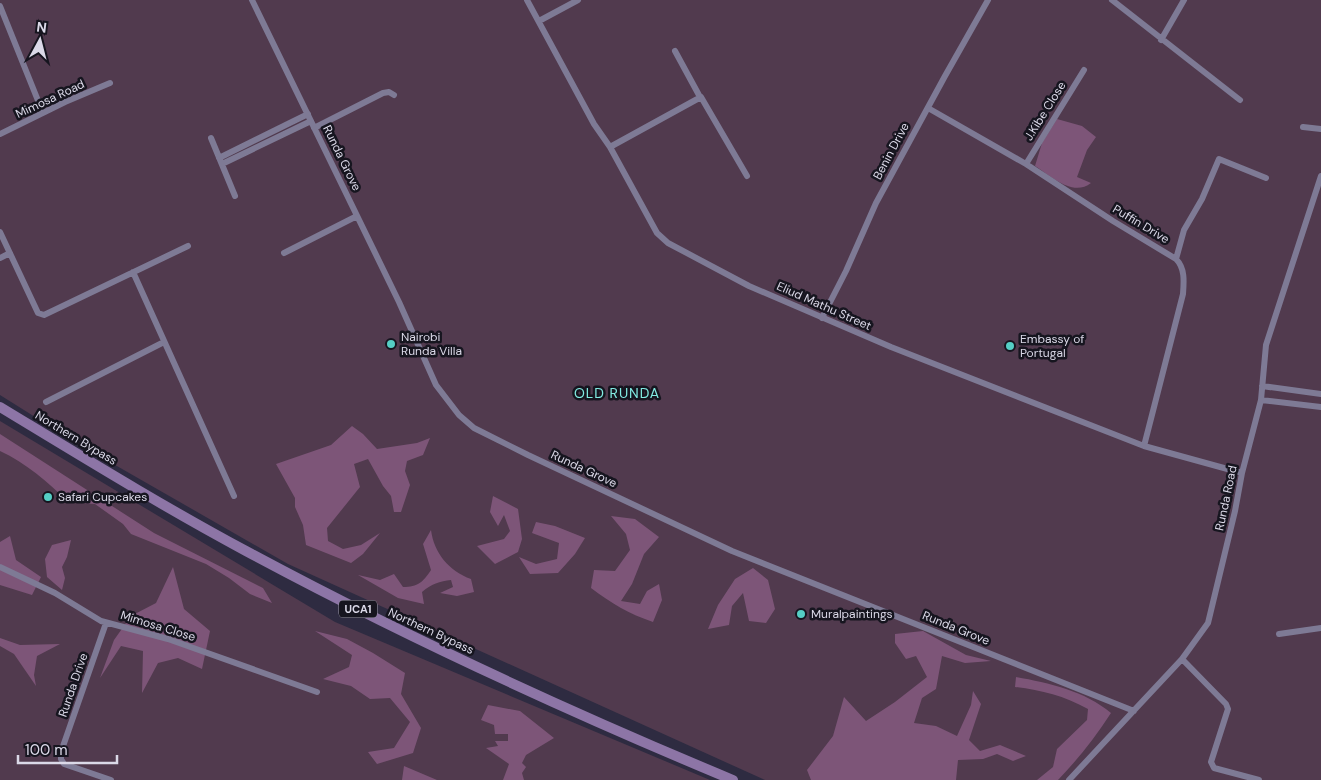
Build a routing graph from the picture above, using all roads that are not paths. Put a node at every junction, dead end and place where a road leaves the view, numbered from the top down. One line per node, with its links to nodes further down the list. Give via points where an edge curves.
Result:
1 (252, 0): 20 (street, Runda Grove)
2 (528, 0): 8 (street, Eliud Mathu Street)
3 (578, 0): 8 (street)
4 (988, 0): 18 (street, Benin Drive)
5 (1112, 0): 11 (street)
6 (1184, 0): 11 (street)
7 (0, 6): 9 (street)
8 (539, 21): 26 (street, Eliud Mathu Street, via 594,124)
9 (7, 24): 10 (street); 19 (street)
10 (0, 26)
11 (1161, 40): 17 (street)
12 (675, 51): 16 (street)
13 (1084, 70): 28 (street, J.Kibe Close)
14 (110, 83): 19 (street, Mimosa Road)
15 (394, 94): 22 (street, via 383,94)
16 (700, 96): 26 (street); 29 (street)
17 (1240, 100)
18 (928, 108): 28 (street, Puffin Drive); 41 (street, Benin Drive, via 876,203)
19 (43, 113): 24 (street, Mimosa Road)
20 (309, 117): 22 (street, Runda Grove); 27 (street)
21 (1303, 127): 23 (street)
22 (314, 128): 33 (street, Runda Grove)
23 (1321, 129)
24 (0, 134)
25 (211, 138): 27 (street)
26 (610, 147): 41 (street, Eliud Mathu Street, via 657,232 668,243 749,286)
27 (221, 161): 32 (street)
28 (1026, 164): 39 (street, Puffin Drive)
29 (747, 176)
30 (1321, 176): 43 (street, Runda Road, via 1266,345)
31 (1266, 178): 39 (street, via 1219,159 1184,230)
32 (235, 196)
33 (357, 216): 36 (street); 58 (street, Runda Grove, via 436,385 474,428 732,551)
34 (0, 232): 37 (street)
35 (188, 246): 40 (street)
36 (284, 252)
37 (10, 253): 38 (street); 40 (street, via 38,313 44,315)
38 (0, 258)
39 (1176, 259): 49 (street, Puffin Drive, via 1183,273 1183,294)
40 (133, 272): 42 (street)
41 (822, 318): 49 (street, Eliud Mathu Street)
42 (164, 342): 46 (street); 51 (street)
43 (1262, 386): 44 (street); 45 (street, Runda Road)
44 (1321, 394)
45 (1261, 400): 48 (street); 50 (street, Runda Road)
46 (46, 402)
47 (0, 406): 60 (main road, Northern Bypass / UCA1, via 182,515 333,597 572,711)
48 (1321, 407)
49 (1144, 446): 50 (street, Eliud Mathu Street)
50 (1242, 473): 56 (street, Runda Road, via 1213,610)
51 (234, 496)
52 (0, 567): 53 (street, Mimosa Close, via 55,593)
53 (106, 623): 57 (street, Mimosa Close, via 168,639); 59 (street, Runda Drive, via 61,758 64,764)
54 (1321, 628): 55 (street)
55 (1279, 634)
56 (1182, 659): 58 (street, Runda Road); 62 (street, via 1228,709 1212,766)
57 (317, 692)
58 (1134, 711): 61 (street, Runda Road)
59 (110, 780)
60 (733, 780)
61 (1069, 780)
62 (1260, 780)

